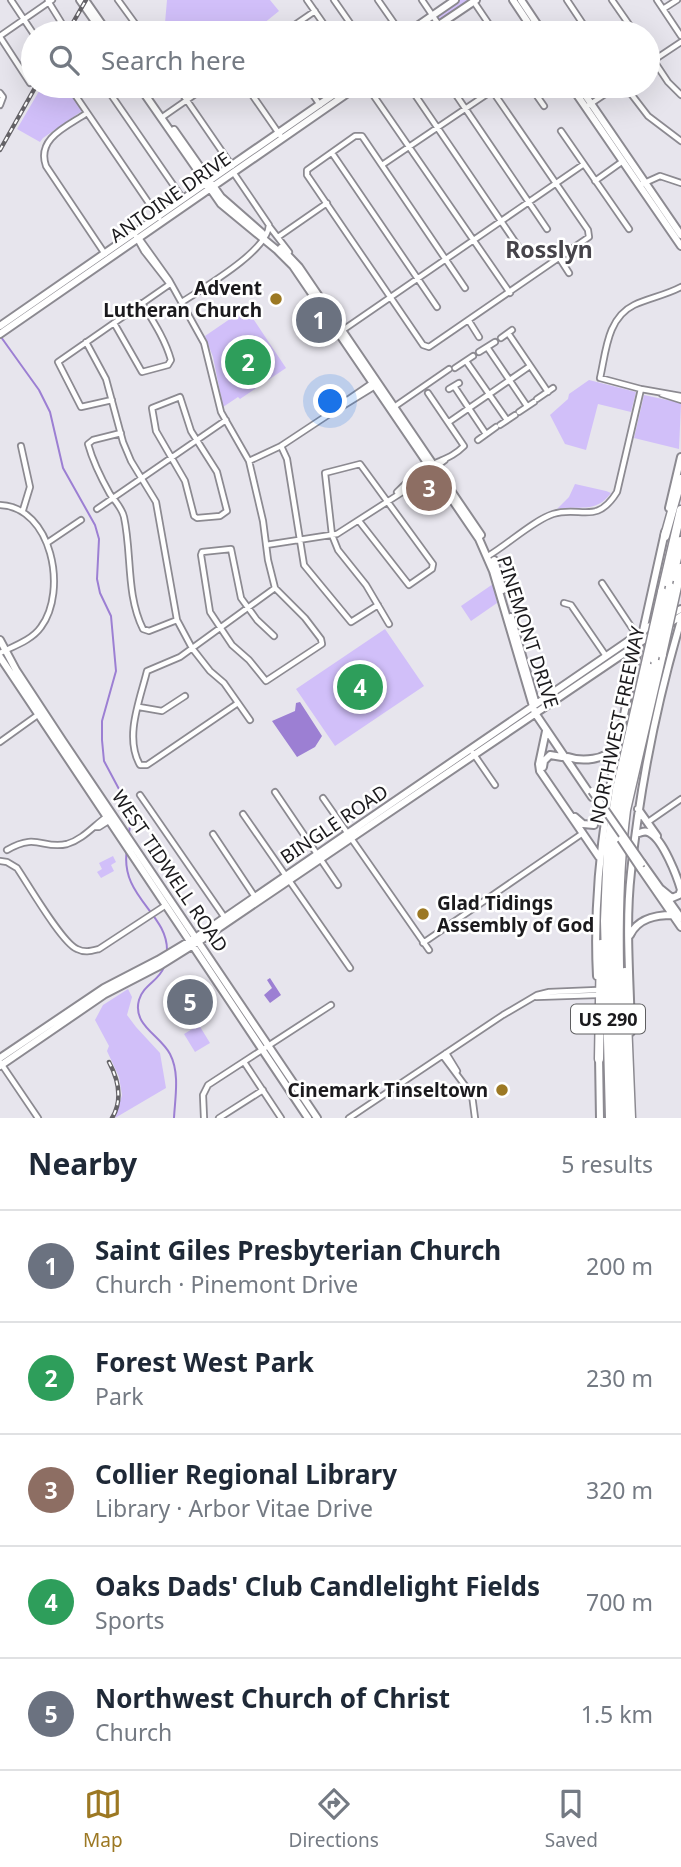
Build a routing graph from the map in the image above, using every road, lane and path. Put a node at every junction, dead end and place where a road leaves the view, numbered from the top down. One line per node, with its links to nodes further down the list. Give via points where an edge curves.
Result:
1 (11, 0): 21 (street)
2 (80, 0): 22 (main road)
3 (85, 0): 22 (main road)
4 (118, 0): 26 (street)
5 (307, 0): 19 (street)
6 (334, 0): 29 (street)
7 (378, 0): 30 (street)
8 (422, 0): 20 (street)
9 (456, 0): 20 (main road)
10 (513, 0): 35 (main road)
11 (521, 0): 36 (main road)
12 (567, 0): 37 (street)
13 (612, 0): 38 (street)
14 (657, 0): 18 (street)
15 (677, 0): 18 (street)
16 (49, 1): 21 (street); 25 (street)
17 (475, 1): 33 (main road); 34 (street)
18 (663, 9): 40 (street)
19 (315, 11): 27 (street); 28 (street)
20 (433, 16): 31 (main road); 32 (street)
21 (24, 19): 23 (street)
22 (97, 20)
23 (21, 21)
24 (21, 21): 39 (street)
25 (60, 21)
26 (133, 21)
27 (300, 21)
28 (322, 21)
29 (349, 21)
30 (393, 21)
31 (425, 21)
32 (436, 21)
33 (445, 21)
34 (488, 21)
35 (529, 21)
36 (531, 21)
37 (581, 21)
38 (627, 21)
39 (0, 36): 43 (street)
40 (681, 36)
41 (681, 42): 42 (street)
42 (660, 56)
43 (21, 69)
44 (660, 70): 46 (street)
45 (0, 93): 65 (street)
46 (681, 95)
47 (77, 98): 70 (street)
48 (114, 98): 87 (street)
49 (149, 98): 71 (main road, PINEMONT DRIVE)
50 (190, 98): 64 (street)
51 (255, 98): 74 (street)
52 (315, 98): 68 (street)
53 (334, 98): 68 (main road, ANTOINE DRIVE)
54 (376, 98): 76 (street)
55 (417, 98): 72 (street)
56 (458, 98): 69 (street)
57 (479, 98): 69 (street)
58 (498, 98): 84 (street)
59 (538, 98): 67 (street)
60 (582, 98): 66 (main road)
61 (585, 98): 66 (main road)
62 (599, 98): 66 (street)
63 (634, 98): 75 (street, via 648,116)
64 (187, 100): 71 (street); 81 (street)
65 (0, 104)
66 (589, 105): 78 (main road)
67 (544, 106)
68 (321, 107): 74 (main road, ANTOINE DRIVE)
69 (466, 109): 72 (street); 88 (street)
70 (87, 113): 90 (street); 101 (street, via 50,138 44,161)
71 (162, 117): 86 (main road, PINEMONT DRIVE)
72 (438, 128): 76 (street); 91 (street)
73 (561, 131): 79 (street)
74 (281, 135): 81 (main road, ANTOINE DRIVE)
75 (681, 141)
76 (410, 146): 80 (street); 98 (street)
77 (332, 153): 80 (street, via 362,136); 89 (street, via 307,170); 106 (street)
78 (625, 160): 82 (street); 85 (main road)
79 (584, 164): 82 (street); 84 (street)
80 (382, 165): 103 (street)
81 (232, 169): 86 (main road, ANTOINE DRIVE); 92 (street)
82 (595, 181): 94 (street)
83 (681, 183): 85 (street, via 660,176)
84 (556, 184): 88 (street); 102 (street, via 589,237)
85 (642, 184): 99 (main road)
86 (209, 185): 87 (main road, ANTOINE DRIVE); 90 (main road, ANTOINE DRIVE); 96 (main road, PINEMONT DRIVE)
87 (183, 199): 90 (main road, ANTOINE DRIVE)
88 (529, 202): 91 (street); 93 (street)
89 (327, 203): 97 (street); 111 (street)
90 (159, 219): 95 (main road, ANTOINE DRIVE)
91 (501, 222): 98 (street); 100 (street)
92 (269, 225): 96 (street); 97 (street)
93 (547, 229)
94 (629, 229)
95 (136, 236): 101 (main road, ANTOINE DRIVE); 107 (street)
96 (264, 237): 104 (main road, PINEMONT DRIVE); 112 (street, via 245,258)
97 (278, 237): 104 (street)
98 (473, 241): 103 (street); 110 (street)
99 (681, 242)
100 (520, 249)
101 (106, 256): 117 (main road, ANTOINE DRIVE)
102 (560, 259): 105 (street); 110 (street)
103 (446, 260): 106 (street); 109 (street)
104 (293, 263): 118 (main road, PINEMONT DRIVE)
105 (569, 273)
106 (418, 279): 111 (street); 114 (street)
107 (170, 284): 112 (street); 113 (street)
108 (681, 287): 129 (street, via 636,304 617,318 610,335 600,378)
109 (465, 288)
110 (510, 293): 115 (street)
111 (391, 298): 115 (street, via 425,347); 118 (street)
112 (182, 302): 137 (street, via 204,342 215,395)
113 (142, 303): 116 (street); 116 (street, via 170,363 144,373 139,370)
114 (437, 307)
115 (469, 321): 119 (street)
116 (114, 323): 121 (street)
117 (1, 329)
118 (340, 332): 127 (main road, PINEMONT DRIVE)
119 (479, 337)
120 (501, 338): 125 (street, via 510,332)
121 (86, 342): 133 (street); 133 (street, via 58,362 80,407)
122 (495, 342): 123 (street)
123 (487, 348): 124 (street); 126 (street)
124 (466, 361): 131 (street); 135 (street)
125 (530, 366): 126 (street); 134 (street, via 550,390)
126 (509, 380): 131 (street); 134 (street)
127 (375, 383): 135 (main road, PINEMONT DRIVE); 140 (main road, PINEMONT DRIVE); 146 (street)
128 (454, 386): 136 (street)
129 (641, 389): 132 (street); 167 (street, via 612,500 594,512 552,514)
130 (428, 393): 139 (street)
131 (489, 394): 136 (street); 138 (street)
132 (681, 398)
133 (113, 400): 141 (street)
134 (527, 406): 138 (street)
135 (394, 407): 140 (main road, PINEMONT DRIVE)
136 (469, 409): 139 (street); 142 (street)
137 (226, 420): 143 (street); 149 (street)
138 (507, 420): 142 (street)
139 (449, 422): 150 (street, via 464,446)
140 (405, 426): 150 (main road, PINEMONT DRIVE)
141 (121, 433): 151 (street); 153 (street, via 88,444)
142 (486, 434): 144 (street)
143 (198, 439): 148 (street); 148 (street, via 180,397 152,408 156,431); 148 (street, via 217,472 225,514 197,519 185,481)
144 (478, 440)
145 (21, 446): 156 (street, via 30,487)
146 (281, 446): 149 (street); 163 (street)
147 (681, 457): 162 (main road)
148 (169, 458): 151 (street)
149 (249, 461): 166 (street)
150 (433, 468): 154 (street); 167 (main road, PINEMONT DRIVE)
151 (142, 477): 153 (street); 179 (street, via 156,502)
152 (681, 479): 162 (highway)
153 (113, 498): 157 (street); 179 (street, via 124,517 131,587 143,629)
154 (386, 501): 160 (street); 160 (street, via 433,564 412,584 405,582); 161 (street, via 360,464 327,472)
155 (0, 505): 156 (street)
156 (23, 509): 165 (street)
157 (97, 509)
158 (681, 510): 171 (highway, NORTHWEST FREEWAY / US 290)
159 (81, 520): 165 (street)
160 (359, 521): 161 (street)
161 (332, 536): 163 (street); 175 (street)
162 (665, 536): 172 (main road)
163 (300, 541): 166 (street); 175 (street, via 307,572 349,620 354,622)
164 (681, 541): 171 (highway)
165 (47, 543): 189 (street, via 54,579 49,614 31,637)
166 (266, 545): 170 (street)
167 (490, 555): 198 (main road, PINEMONT DRIVE)
168 (681, 568): 171 (highway, NORTHWEST FREEWAY / US 290)
169 (601, 583): 183 (street)
170 (275, 587): 176 (street); 181 (street, via 316,632 321,639 319,647 266,681)
171 (670, 587): 192 (highway, NORTHWEST FREEWAY / US 290, bridge); 192 (highway, NORTHWEST FREEWAY / US 290, bridge)
172 (651, 598): 173 (main road, via 653,611 658,613); 182 (main road)
173 (681, 598)
174 (564, 603): 190 (street, via 571,606)
175 (378, 605): 180 (street)
176 (247, 608): 181 (street); 181 (street, via 233,551 202,552 207,603); 184 (street)
177 (681, 609): 182 (main road, BINGLE ROAD)
178 (681, 618): 186 (main road, BINGLE ROAD); 193 (main road)
179 (177, 620): 187 (street)
180 (389, 624)
181 (220, 628): 187 (street)
182 (643, 629): 183 (main road, BINGLE ROAD); 186 (main road)
183 (636, 634): 190 (main road, BINGLE ROAD)
184 (274, 636)
185 (0, 640): 189 (main road, WEST TIDWELL ROAD)
186 (640, 642): 188 (main road, BINGLE ROAD); 191 (main road)
187 (192, 648): 196 (street); 197 (street, via 147,671)
188 (625, 652): 191 (main road); 194 (main road, BINGLE ROAD)
189 (2, 653): 199 (main road, WEST TIDWELL ROAD)
190 (606, 656): 194 (main road, BINGLE ROAD)
191 (636, 658): 193 (main road, via 665,637 672,643); 202 (main road)
192 (654, 659): 240 (highway, NORTHWEST FREEWAY / US 290, via 613,810); 246 (highway, NORTHWEST FREEWAY / US 290, via 626,810); 266 (highway, via 626,775 614,861)
193 (671, 660): 213 (main road)
194 (578, 680): 198 (main road, BINGLE ROAD)
195 (185, 696): 197 (street, via 162,712)
196 (238, 703): 197 (street, via 146,765 140,765 132,734); 200 (street)
197 (139, 707)
198 (536, 709): 201 (main road, PINEMONT DRIVE); 204 (main road, PINEMONT DRIVE); 205 (main road, BINGLE ROAD)
199 (40, 713): 203 (street); 216 (main road, WEST TIDWELL ROAD)
200 (250, 720)
201 (546, 731): 204 (main road, PINEMONT DRIVE); 207 (main road)
202 (617, 739): 206 (main road, via 608,755); 214 (main road)
203 (0, 742)
204 (559, 746): 206 (main road, PINEMONT DRIVE); 207 (main road)
205 (473, 752): 208 (street); 221 (main road, BINGLE ROAD)
206 (567, 758): 218 (main road, via 550,755 544,761 544,771 579,821); 227 (main road, PINEMONT DRIVE, bridge)
207 (539, 764): 219 (main road)
208 (495, 785)
209 (275, 792): 224 (street)
210 (140, 795): 239 (street)
211 (323, 797): 221 (street)
212 (681, 799): 217 (street)
213 (638, 809): 217 (main road); 222 (main road)
214 (605, 812): 218 (main road); 225 (main road)
215 (243, 814): 229 (street)
216 (111, 816): 223 (street, via 66,844 24,841); 228 (main road, WEST TIDWELL ROAD); 228 (main road, WEST TIDWELL ROAD, via 135,859)
217 (648, 822): 222 (main road); 230 (main road)
218 (594, 825): 219 (main road)
219 (583, 833): 225 (main road); 244 (street)
220 (213, 834): 234 (street)
221 (349, 836): 224 (main road, BINGLE ROAD); 244 (street)
222 (636, 836): 233 (main road, via 645,831 653,835 681,890 672,898); 242 (main road)
223 (7, 849)
224 (319, 857): 229 (main road, BINGLE ROAD); 231 (street)
225 (599, 857): 248 (main road)
226 (0, 861): 236 (street, via 17,868 67,941 80,950 99,949)
227 (642, 866): 232 (main road, PINEMONT DRIVE); 233 (main road, PINEMONT DRIVE)
228 (151, 876): 236 (main road, WEST TIDWELL ROAD)
229 (288, 878): 234 (main road, BINGLE ROAD); 247 (street)
230 (681, 881)
231 (338, 885)
232 (653, 886): 237 (main road); 238 (main road, PINEMONT DRIVE)
233 (661, 889): 237 (main road, PINEMONT DRIVE)
234 (256, 898): 239 (main road, BINGLE ROAD)
235 (681, 898): 237 (main road)
236 (169, 903): 243 (main road, WEST TIDWELL ROAD)
237 (671, 904): 238 (main road, PINEMONT DRIVE)
238 (677, 917): 241 (main road, PINEMONT DRIVE); 242 (main road, via 644,920)
239 (226, 919): 243 (main road, BINGLE ROAD)
240 (605, 921): 252 (highway); 265 (highway, NORTHWEST FREEWAY / US 290)
241 (681, 927)
242 (630, 937): 268 (main road)
243 (194, 941): 250 (main road, WEST TIDWELL ROAD); 254 (main road, BINGLE ROAD, via 90,1000)
244 (423, 943): 245 (street)
245 (429, 950)
246 (619, 953): 267 (highway, NORTHWEST FREEWAY / US 290); 268 (highway, via 624,963)
247 (350, 968)
248 (597, 992): 251 (street, via 549,992 521,1003); 252 (main road)
249 (331, 1005): 250 (street)
250 (266, 1048): 253 (street); 260 (main road, WEST TIDWELL ROAD); 261 (main road, WEST TIDWELL ROAD)
251 (445, 1054): 262 (street); 263 (street, via 473,1097)
252 (599, 1059): 264 (main road)
253 (244, 1062): 255 (street); 257 (street, via 204,1089)
254 (0, 1063): 256 (street)
255 (262, 1090): 258 (street); 259 (street)
256 (38, 1118)
257 (204, 1118)
258 (219, 1118)
259 (281, 1118)
260 (308, 1118)
261 (317, 1118)
262 (349, 1118)
263 (475, 1118)
264 (600, 1118)
265 (610, 1118)
266 (616, 1118)
267 (623, 1118)
268 (632, 1118)

